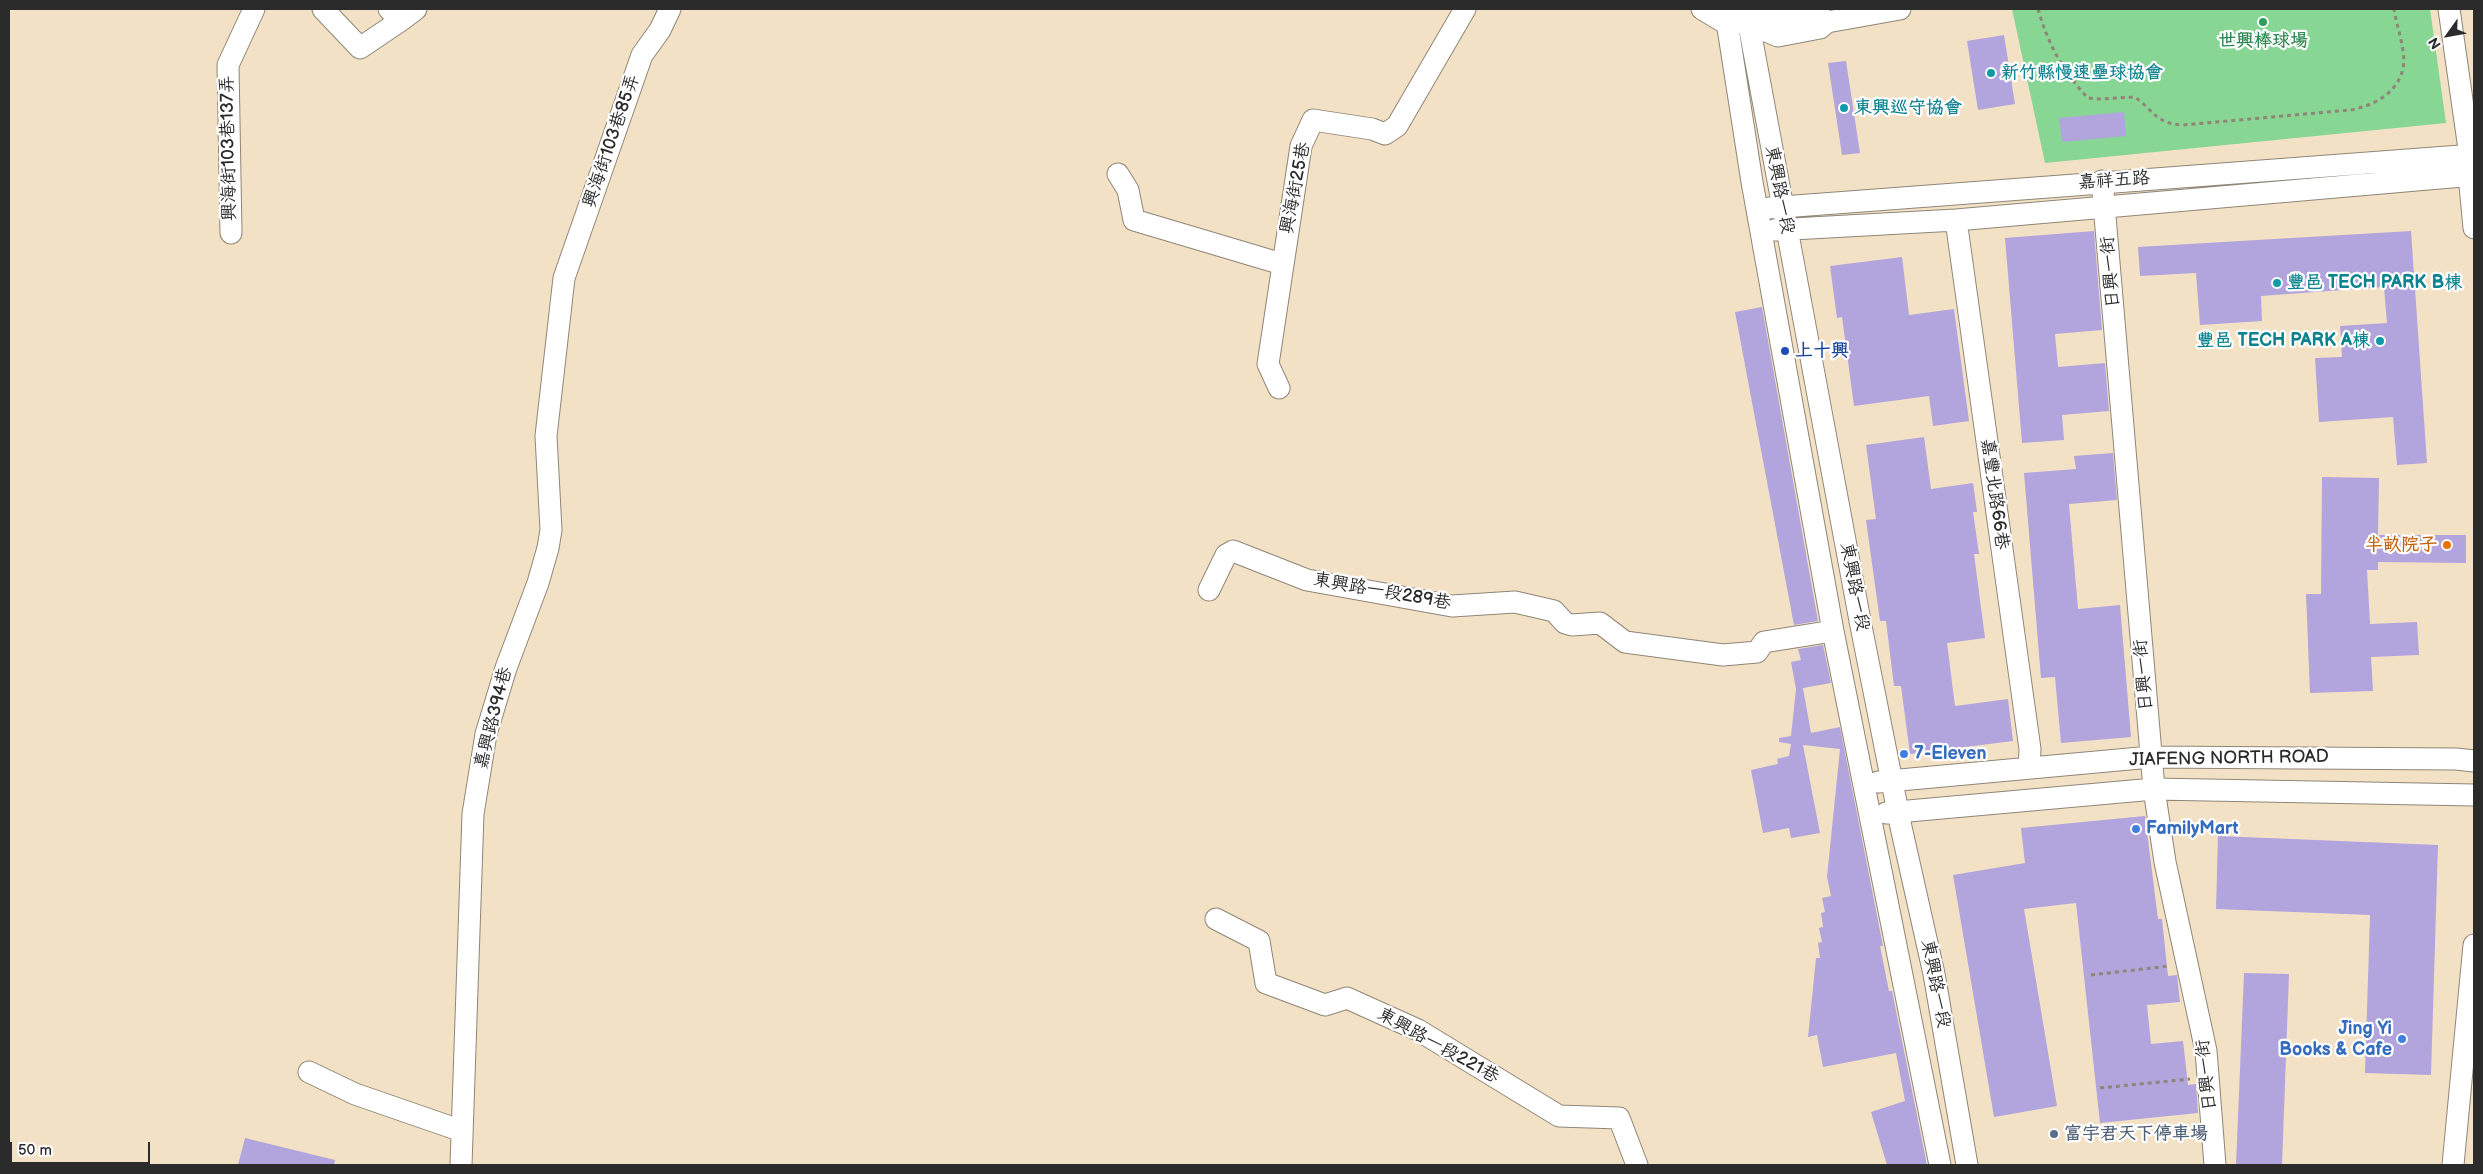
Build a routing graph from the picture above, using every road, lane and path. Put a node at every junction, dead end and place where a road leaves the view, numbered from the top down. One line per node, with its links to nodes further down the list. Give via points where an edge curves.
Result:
1 (254, 9): 22 (street, 興海街103巷137弄, via 228,65)
2 (323, 9): 10 (street, via 360,48)
3 (670, 9): 24 (street, 興海街103巷85弄, via 642,55)
4 (1465, 9): 23 (street, 興海街25巷, via 1397,126 1385,134 1313,120 1301,146)
5 (1702, 9): 11 (street)
6 (1900, 9): 11 (street, via 1827,22 1820,28 1778,36)
7 (2038, 9): 8 (path, via 2053,52 2088,98 2135,97 2155,117 2169,124 2366,107 2392,92 2403,68 2404,52)
8 (2394, 9)
9 (2449, 9): 12 (street)
10 (402, 13)
11 (1736, 16): 15 (street, 東興路一段); 17 (street, 東興路一段)
12 (2472, 165): 14 (street, 嘉祥五路); 16 (street, 嘉祥五路); 19 (street)
13 (1118, 174): 23 (street, via 1128,190 1134,220)
14 (2102, 181): 15 (street, 嘉祥五路); 16 (street, 日興一街)
15 (1783, 207): 17 (street, 嘉祥五路); 20 (street, 東興路一段)
16 (2105, 207): 18 (street, 嘉祥五路); 28 (street, 日興一街)
17 (1758, 208): 21 (street, 東興路一段)
18 (1956, 220): 20 (street, 嘉祥五路); 30 (street, 嘉豐北路66巷, via 2030,749)
19 (2474, 228)
20 (1786, 229): 21 (street, 嘉祥五路); 31 (street, 東興路一段)
21 (1760, 231): 27 (street, 東興路一段)
22 (230, 233)
23 (1282, 264): 25 (street, 興海街25巷, via 1268,364)
24 (564, 278): 44 (street, 嘉興路394巷, via 546,436 551,530 548,548 486,734 473,814)
25 (1279, 388)
26 (1209, 590): 27 (street, 東興路一段289巷, via 1226,554 1233,551 1307,580 1452,606 1514,602 1554,611 1572,625 1600,623 1624,642 1722,655 1757,652 1764,642)
27 (1834, 631): 32 (street, 東興路一段)
28 (2151, 757): 29 (street, JIAFENG NORTH ROAD); 30 (street, JIAFENG NORTH ROAD); 33 (street, 日興一街)
29 (2474, 761)
30 (2029, 768): 31 (street, JIAFENG NORTH ROAD)
31 (1892, 779): 32 (street, JIAFENG NORTH ROAD); 35 (street, 東興路一段)
32 (1865, 784): 36 (street, 東興路一段)
33 (2154, 789): 34 (street, JIAFENG NORTH ROAD); 35 (street, JIAFENG NORTH ROAD); 39 (street, 日興一街, via 2165,862)
34 (2474, 794)
35 (1899, 812): 36 (street, JIAFENG NORTH ROAD); 48 (street, 東興路一段, via 1934,974)
36 (1871, 816): 47 (street, 東興路一段)
37 (1216, 919): 46 (street, 東興路一段221巷, via 1259,941 1266,983 1325,1005 1347,998 1418,1030 1559,1116 1619,1118)
38 (2474, 945): 50 (street)
39 (2187, 964): 40 (path); 42 (street, 日興一街, via 2206,1051)
40 (2091, 975)
41 (309, 1072): 44 (street, via 355,1094)
42 (2208, 1078): 43 (path); 49 (street, 日興一街)
43 (2100, 1088)
44 (462, 1131): 45 (street, 嘉興路394巷)
45 (461, 1165)
46 (1637, 1165)
47 (1940, 1165)
48 (1967, 1165)
49 (2215, 1165)
50 (2453, 1165)

